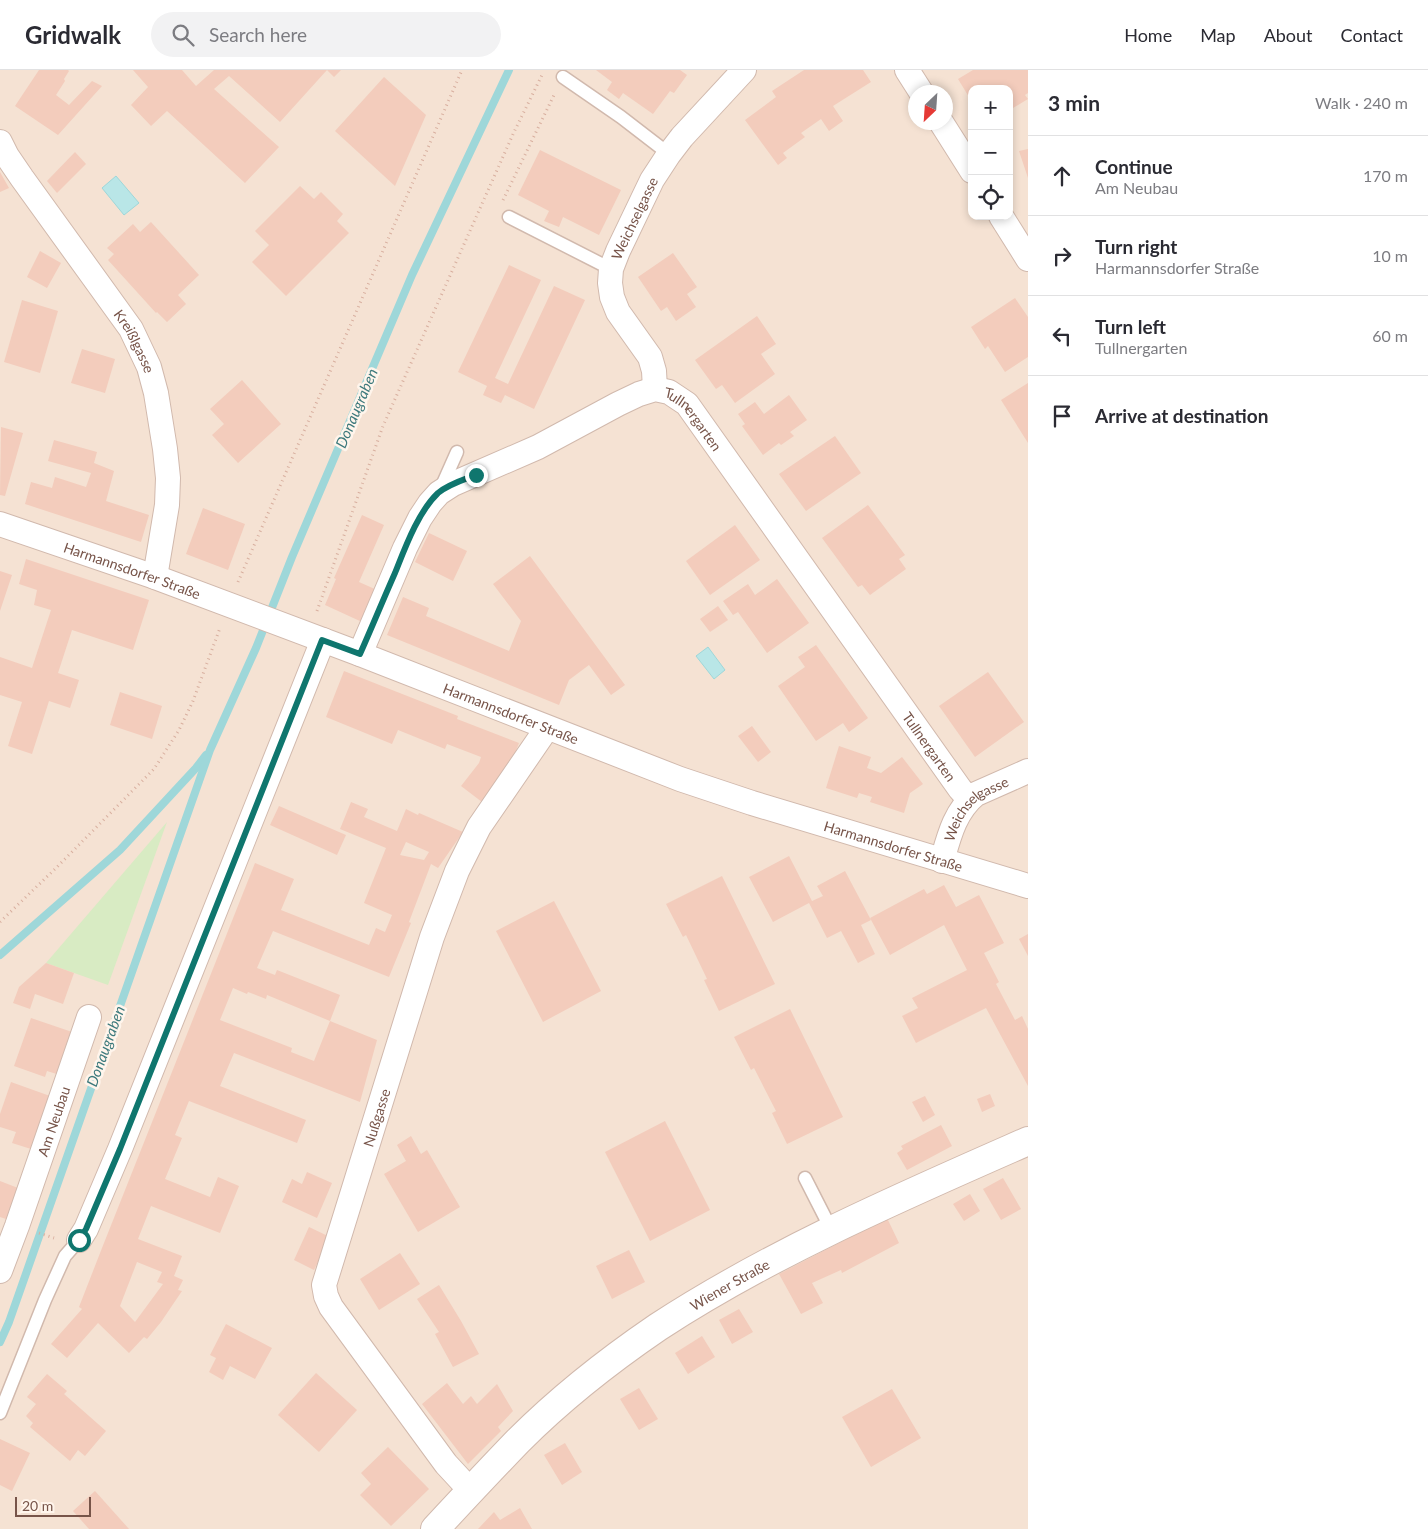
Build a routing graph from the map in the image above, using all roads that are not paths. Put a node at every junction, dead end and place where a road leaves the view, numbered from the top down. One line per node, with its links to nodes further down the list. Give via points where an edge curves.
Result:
1 (744, 70): 7 (street, Weichselgasse)
2 (907, 70): 4 (street)
3 (563, 77): 7 (lane)
4 (917, 85)
5 (946, 130): 8 (street)
6 (0, 142): 17 (street, Kreißlgasse, via 22,178 131,329 149,367 156,393 168,478)
7 (669, 154): 12 (street, Weichselgasse, via 652,180)
8 (968, 164)
9 (509, 217): 12 (lane)
10 (1004, 220): 11 (street)
11 (1028, 259)
12 (611, 269): 13 (street, Weichselgasse, via 612,296 618,312 650,358)
13 (655, 389): 15 (street, Tullnergarten, via 618,404 538,447); 22 (street, Tullnergarten, via 669,392 687,404)
14 (457, 452): 15 (lane)
15 (439, 493): 19 (street, Tullnergarten, via 420,518 405,548)
16 (0, 524): 17 (street, Harmannsdorfer Straße)
17 (155, 577): 18 (street, Harmannsdorfer Straße)
18 (311, 636): 19 (street, Harmannsdorfer Straße); 29 (street, via 124,1140 86,1229)
19 (360, 654): 20 (street, Harmannsdorfer Straße)
20 (547, 728): 23 (street, Harmannsdorfer Straße, via 680,779); 32 (street, Nußgasse, via 479,827 453,880 432,937 324,1285 332,1307 446,1464)
21 (1028, 771): 22 (street, Weichselgasse)
22 (969, 799): 23 (street, Weichselgasse, via 950,832)
23 (942, 861): 24 (street, Harmannsdorfer Straße)
24 (1028, 886)
25 (89, 1017): 30 (street, Am Neubau, via 26,1229)
26 (1028, 1141): 28 (street, Wiener Straße)
27 (805, 1178): 28 (lane)
28 (832, 1231): 32 (street, Wiener Straße, via 739,1278 650,1334 554,1408)
29 (70, 1240): 31 (lane)
30 (0, 1271)
31 (0, 1413)
32 (471, 1491): 33 (street, Wiener Straße)
33 (435, 1529)

